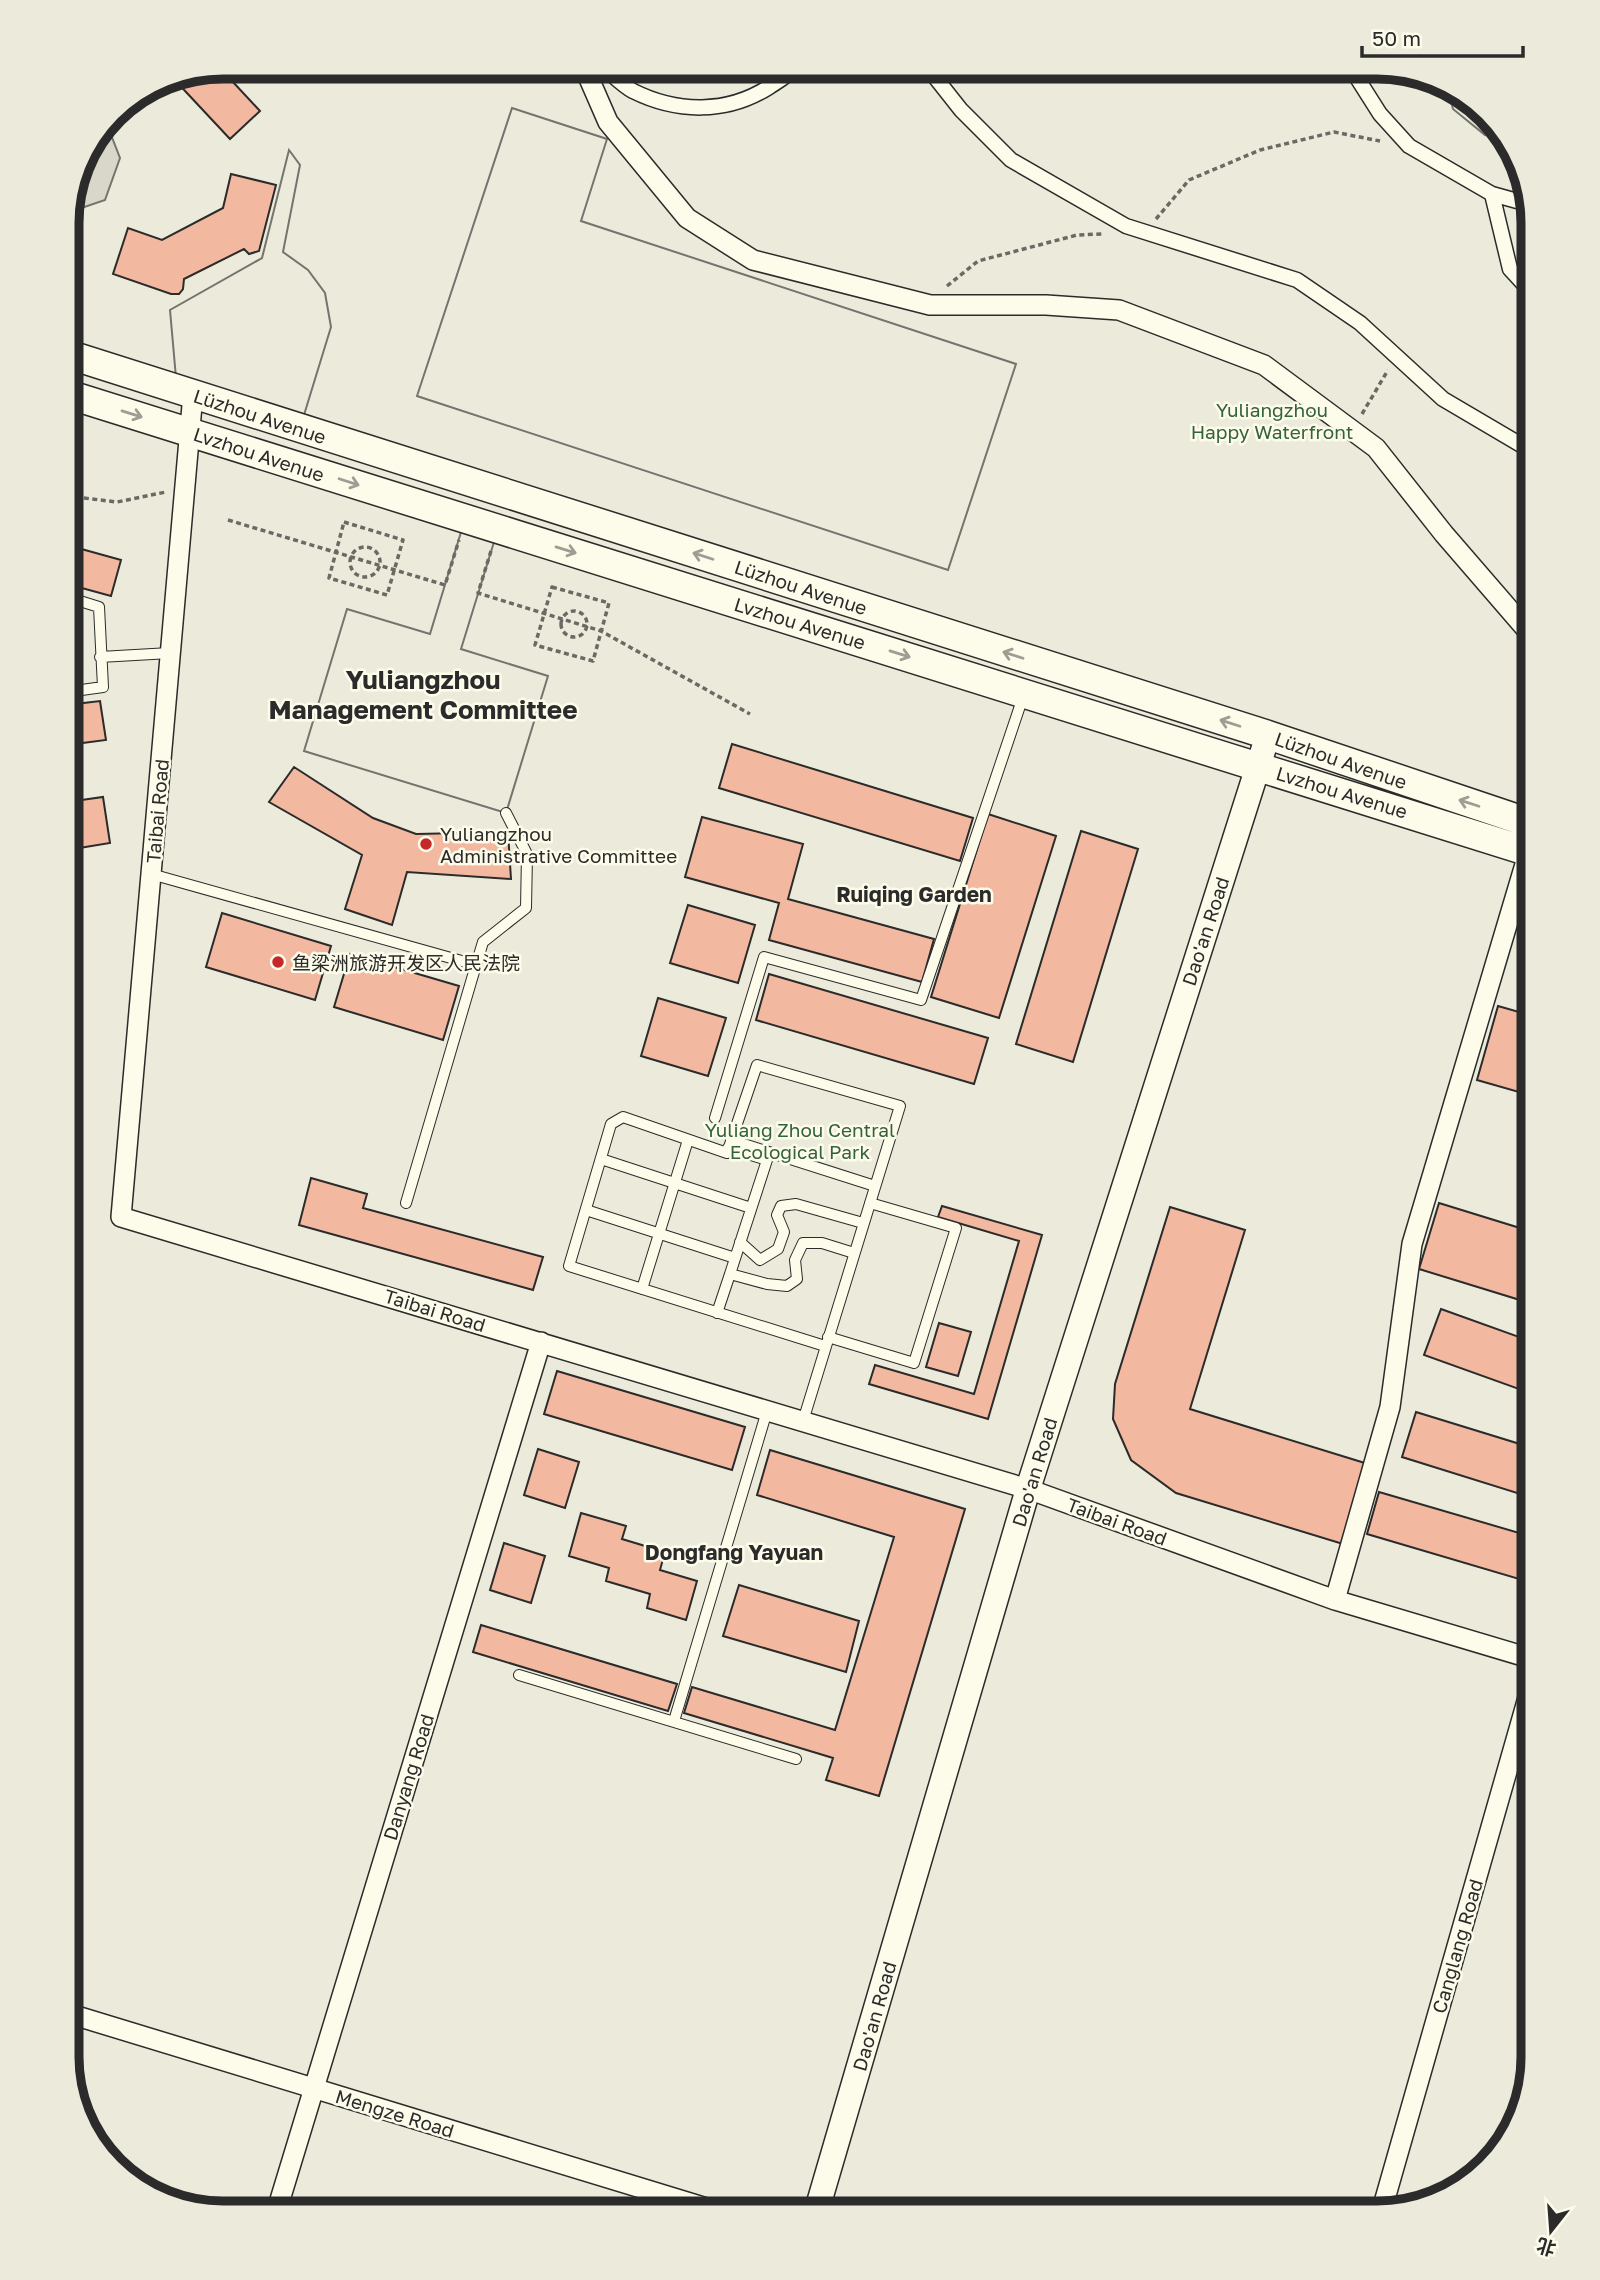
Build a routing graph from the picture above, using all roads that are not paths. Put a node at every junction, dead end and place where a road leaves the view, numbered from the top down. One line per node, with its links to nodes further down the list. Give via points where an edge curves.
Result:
1 (589, 79): 15 (street, via 608,122 687,218 753,260 930,305 1119,310 1264,365 1376,448)
2 (618, 79): 3 (street, via 631,90 669,106 711,109 752,98)
3 (781, 79)
4 (936, 79): 13 (street, via 1011,160 1126,226 1297,280 1360,323 1443,399)
5 (1358, 79): 6 (street, via 1409,146)
6 (1492, 194): 7 (street); 8 (street, via 1510,269)
7 (1519, 202)
8 (1521, 280)
9 (79, 358): 10 (main road, Lüzhou Avenue)
10 (193, 394): 12 (street, Taibai Road); 20 (main road, Lüzhou Avenue, one-way to 10)
11 (79, 398): 12 (main road, Lvzhou Avenue, one-way to 12)
12 (190, 432): 16 (street, Taibai Road); 19 (main road, Lvzhou Avenue, one-way to 19)
13 (1521, 444)
14 (79, 601): 17 (lane, via 99,607)
15 (1521, 622)
16 (170, 653): 17 (lane); 25 (street, Taibai Road)
17 (100, 657): 18 (lane, via 103,687)
18 (79, 690)
19 (1024, 693): 21 (main road, Lvzhou Avenue); 28 (lane, via 921,1000 764,957)
20 (1268, 735): 21 (street, Dao'an Road); 23 (main road, Lüzhou Avenue, one-way to 20)
21 (1258, 766): 24 (main road, Lvzhou Avenue); 50 (street, Dao'an Road)
22 (506, 813): 27 (lane, via 527,854 526,908 483,942)
23 (1521, 838)
24 (1521, 839)
25 (151, 874): 27 (lane); 47 (street, Taibai Road, via 121,1217)
26 (1521, 879): 51 (street, via 1412,1244 1390,1407)
27 (476, 965): 34 (lane)
28 (715, 1118)
29 (688, 1140): 30 (lane, via 727,1153); 31 (lane, via 623,1117 611,1124); 32 (lane)
30 (730, 1144): 33 (lane); 33 (lane, via 757,1065 900,1106); 36 (lane, via 767,1160)
31 (601, 1159): 32 (lane); 37 (lane)
32 (674, 1183): 36 (lane); 39 (lane)
33 (875, 1186): 35 (lane)
34 (406, 1203)
35 (870, 1203): 38 (lane); 46 (lane, via 956,1228 918,1351 914,1363)
36 (751, 1208): 40 (lane)
37 (586, 1210): 39 (lane); 44 (lane, via 569,1266)
38 (863, 1223): 40 (lane, via 796,1204 781,1206 777,1215 785,1232 778,1250 760,1260); 41 (lane)
39 (659, 1234): 42 (lane); 44 (lane)
40 (740, 1242): 42 (lane)
41 (854, 1253): 43 (lane, via 822,1243 803,1243 795,1260 797,1279 787,1286); 46 (lane)
42 (735, 1258): 43 (lane)
43 (730, 1274): 45 (lane)
44 (642, 1289): 45 (lane)
45 (718, 1313): 46 (lane)
46 (827, 1341): 49 (lane)
47 (541, 1342): 48 (street, Taibai Road); 58 (street, Danyang Road)
48 (767, 1410): 49 (street, Taibai Road); 54 (lane)
49 (803, 1422): 50 (street, Taibai Road)
50 (1028, 1489): 51 (street, Taibai Road); 61 (street, Dao'an Road)
51 (1335, 1600): 52 (street, Taibai Road)
52 (1521, 1655)
53 (519, 1675): 54 (lane)
54 (674, 1721): 56 (lane)
55 (1521, 1725): 62 (street, Canglang Road)
56 (796, 1759)
57 (79, 2017): 58 (street, Mengze Road)
58 (313, 2088): 59 (street, Danyang Road); 60 (street, Mengze Road)
59 (280, 2201)
60 (684, 2201)
61 (820, 2201)
62 (1385, 2201)

